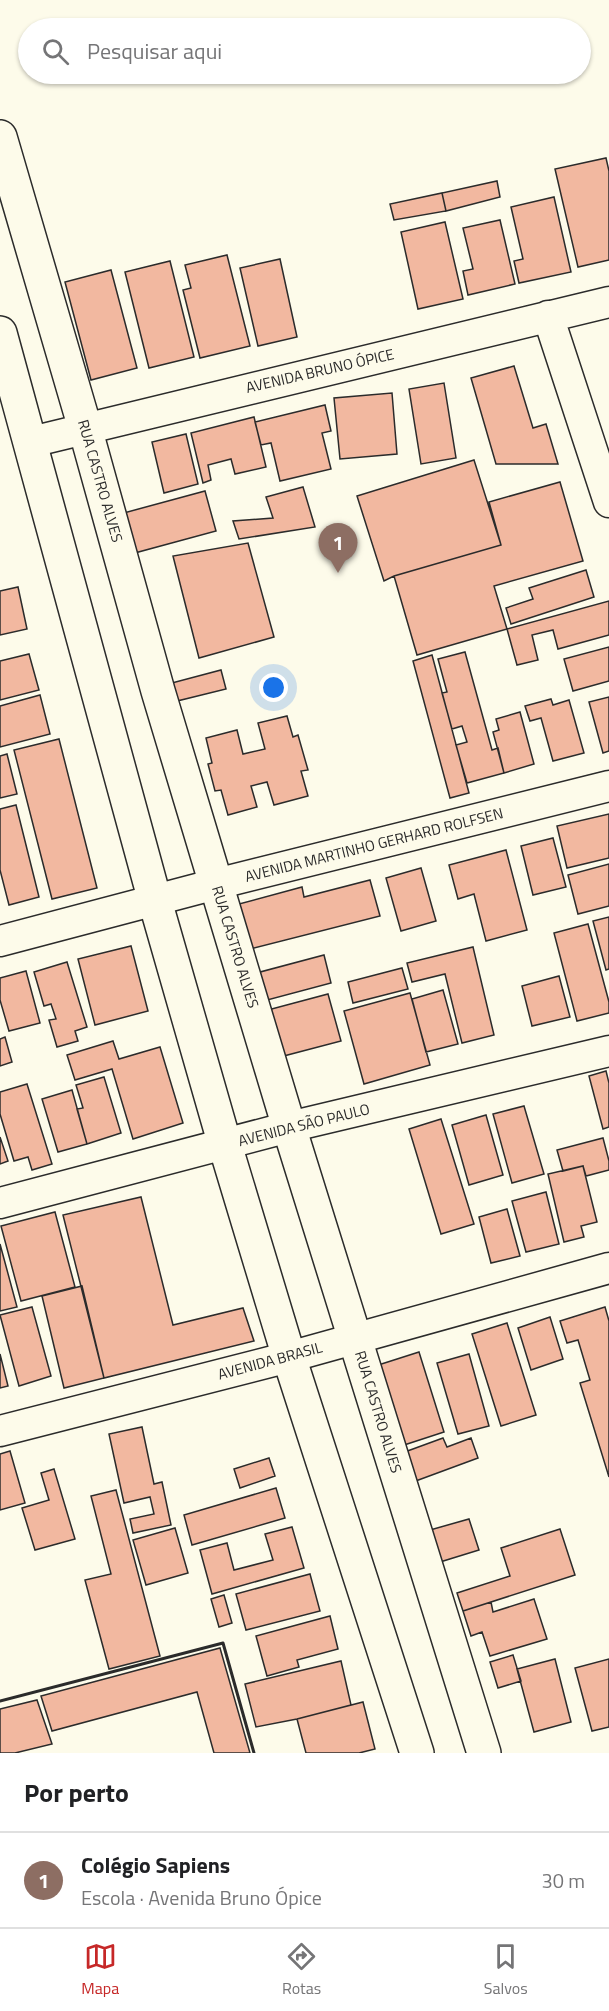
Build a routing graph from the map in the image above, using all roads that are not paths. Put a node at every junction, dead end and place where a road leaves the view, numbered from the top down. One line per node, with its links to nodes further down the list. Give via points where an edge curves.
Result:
1 (0, 137): 2 (main road, RUA CASTRO ALVES)
2 (5, 173): 6 (main road, RUA CASTRO ALVES)
3 (609, 302): 4 (street, AVENIDA BRUNO ÓPICE)
4 (549, 316): 6 (street, AVENIDA BRUNO ÓPICE); 8 (street)
5 (0, 333): 7 (main road)
6 (85, 428): 7 (street, AVENIDA BRUNO ÓPICE); 10 (main road, RUA CASTRO ALVES)
7 (31, 442): 11 (main road)
8 (609, 502)
9 (609, 786): 10 (street, AVENIDA MARTINHO GERHARD ROLFSEN)
10 (216, 884): 11 (street, AVENIDA MARTINHO GERHARD ROLFSEN); 14 (main road, RUA CASTRO ALVES)
11 (155, 901): 12 (street, AVENIDA MARTINHO GERHARD ROLFSEN); 15 (main road)
12 (0, 941)
13 (609, 1051): 14 (street, AVENIDA SÃO PAULO)
14 (289, 1127): 15 (street, AVENIDA SÃO PAULO); 18 (main road, RUA CASTRO ALVES)
15 (225, 1145): 16 (street, AVENIDA SÃO PAULO); 19 (main road)
16 (0, 1203)
17 (609, 1268): 18 (street, AVENIDA BRASIL)
18 (355, 1338): 19 (street, AVENIDA BRASIL); 22 (main road, RUA CASTRO ALVES)
19 (289, 1357): 20 (street, AVENIDA BRASIL); 21 (main road)
20 (0, 1431)
21 (417, 1753)
22 (484, 1753)

